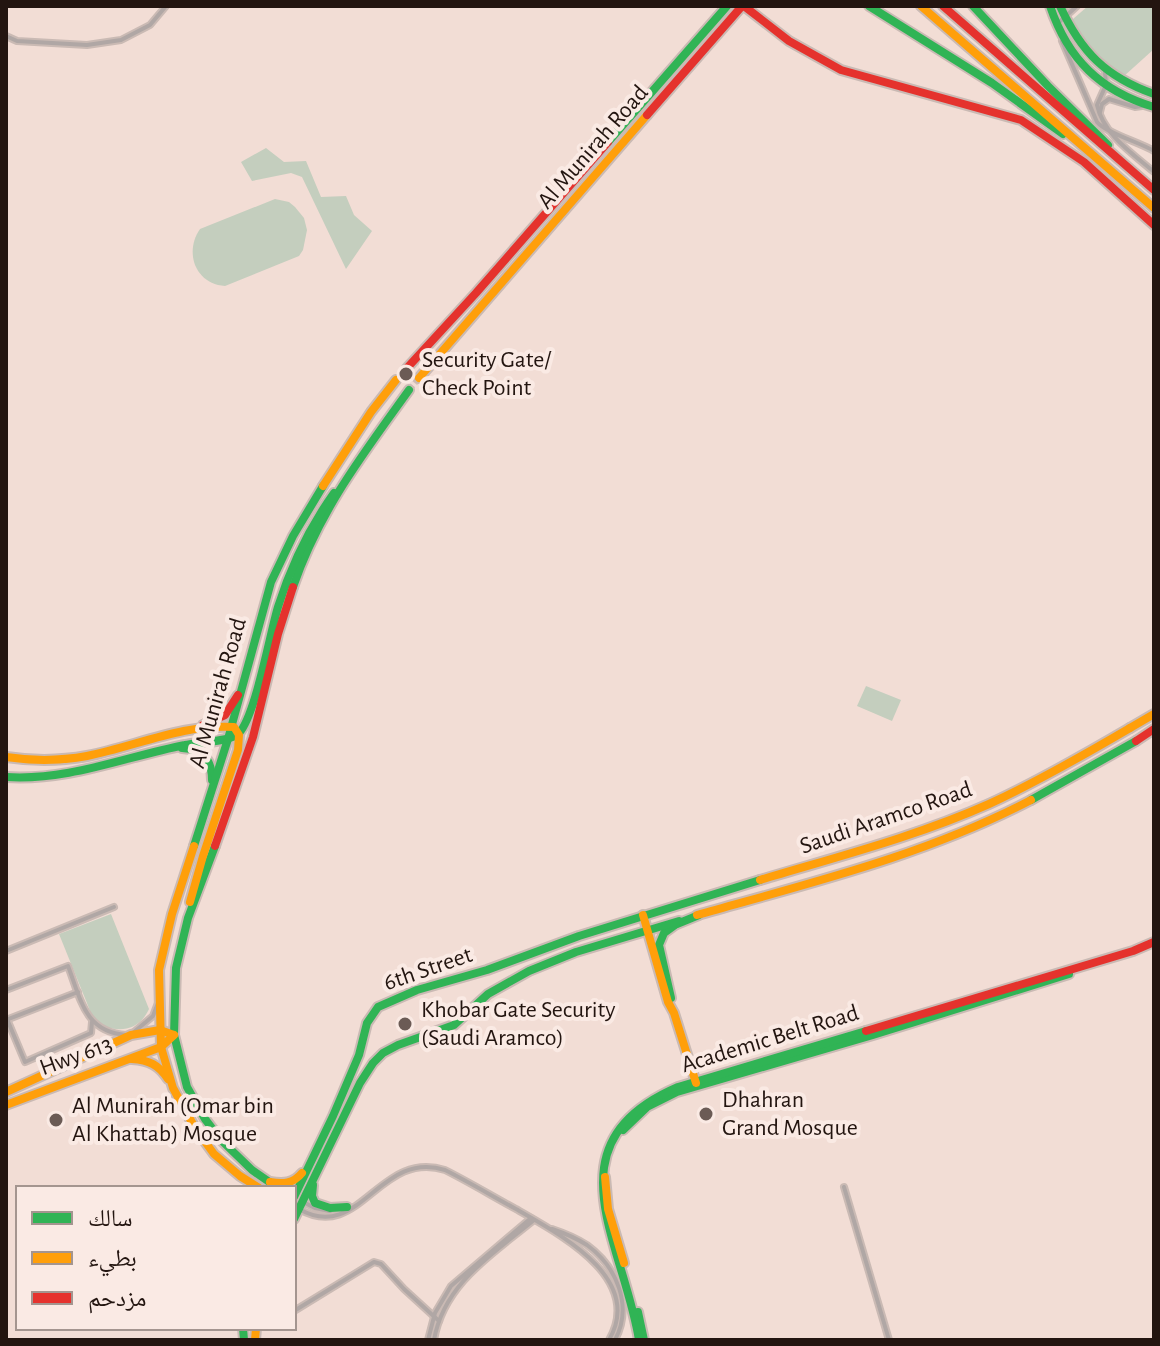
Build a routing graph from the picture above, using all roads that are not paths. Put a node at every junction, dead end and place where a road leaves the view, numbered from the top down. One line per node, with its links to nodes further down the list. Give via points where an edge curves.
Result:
1 (166, 6): 13 (street, via 150,25 121,40 87,45)
2 (743, 6): 25 (main road, via 789,41 841,70 1021,120 1084,162); 27 (main road, Al Munirah Road)
3 (869, 6): 21 (main road, via 992,83)
4 (921, 6): 21 (main road)
5 (943, 6): 23 (main road)
6 (973, 6): 23 (main road)
7 (1050, 6): 12 (main road)
8 (1060, 6): 11 (main road)
9 (1077, 6): 11 (street)
10 (726, 7): 26 (main road, Al Munirah Road)
11 (1065, 18): 12 (street); 14 (main road, via 1081,46)
12 (1057, 28): 15 (main road, via 1070,51); 19 (street, via 1097,122)
13 (6, 36)
14 (1105, 71): 15 (street); 16 (main road)
15 (1106, 85): 17 (main road); 18 (street, via 1097,105)
16 (1154, 94)
17 (1149, 106): 18 (street, via 1109,99)
18 (1100, 115): 19 (street)
19 (1109, 130): 20 (street); 22 (street)
20 (1154, 151)
21 (1092, 155): 24 (main road)
22 (1154, 172)
23 (1154, 189)
24 (1154, 208)
25 (1154, 225)
26 (407, 368)
27 (419, 378)
28 (396, 380): 31 (main road, Al Munirah Road, via 293,536 271,582)
29 (409, 390): 30 (main road, Al Munirah Road)
30 (347, 476): 33 (main road, via 294,562 247,721); 44 (main road, Al Munirah Road, via 295,582 253,737)
31 (243, 685): 33 (main road, Al Munirah Road); 35 (main road, via 224,716)
32 (1154, 714): 42 (main road, Saudi Aramco Road, via 1003,797 923,830)
33 (235, 730): 35 (main road); 36 (main road, Al Munirah Road); 44 (main road, via 238,750)
34 (1154, 730): 43 (main road, Saudi Aramco Road, via 992,819 833,876)
35 (176, 732): 38 (main road, via 77,758)
36 (228, 739): 37 (main road); 40 (main road, Al Munirah Road)
37 (170, 748): 39 (main road, via 68,775); 40 (main road, via 203,753 212,766)
38 (6, 757)
39 (6, 777)
40 (211, 791): 50 (main road, Al Munirah Road, via 172,914 159,970)
41 (114, 907): 47 (street)
42 (643, 915): 45 (main road); 63 (main road, 6th Street, via 378,1007)
43 (699, 915): 45 (main road, 6th Street); 51 (main road, via 668,929 658,946)
44 (188, 918): 56 (main road, Al Munirah Road, via 176,968)
45 (648, 930): 51 (main road); 64 (main road, 6th Street, via 529,971 488,994 454,1025 383,1053 360,1083)
46 (1154, 944): 59 (main road, Academic Belt Road)
47 (6, 951)
48 (6, 990): 49 (street, via 68,966)
49 (78, 992): 52 (street); 53 (street)
50 (159, 999): 54 (main road, Al Munirah Road); 55 (street, via 153,1016)
51 (674, 1013): 59 (main road)
52 (7, 1019): 53 (street, via 25,1062 91,1033)
53 (92, 1022): 55 (street, via 102,1030)
54 (160, 1030): 55 (main road); 56 (main road); 57 (main road, Al Munirah Road)
55 (131, 1035): 61 (main road)
56 (174, 1035): 57 (main road, Hwy 613); 65 (main road, Al Munirah Road, via 194,1102)
57 (161, 1047): 58 (main road, Hwy 613); 60 (main road)
58 (129, 1059): 60 (main road, via 152,1061); 62 (main road, Hwy 613)
59 (697, 1084): 78 (main road, Academic Belt Road, via 655,1096 635,1111 609,1145 603,1166 603,1204)
60 (173, 1088): 65 (main road, via 214,1154 240,1176)
61 (6, 1091): 62 (street)
62 (8, 1105)
63 (314, 1157): 65 (main road, via 295,1181); 67 (main road, 6th Street)
64 (314, 1178): 67 (main road, 6th Street); 69 (main road, via 315,1203)
65 (262, 1184)
66 (844, 1187): 79 (street)
67 (296, 1202): 68 (street, via 318,1217 346,1214); 69 (street, via 331,1211)
68 (359, 1202): 69 (street); 70 (street, via 402,1173 427,1165)
69 (347, 1207)
70 (533, 1219): 71 (street); 73 (street, via 457,1280); 74 (street, via 469,1275)
71 (546, 1226): 76 (street, via 589,1255 604,1274 618,1309); 77 (street, via 586,1244 613,1275 623,1316)
72 (296, 1310): 73 (street, via 374,1262)
73 (434, 1316): 74 (street); 75 (street)
74 (439, 1321): 75 (street)
75 (431, 1340)
76 (609, 1340)
77 (615, 1340)
78 (642, 1340)
79 (889, 1340)

